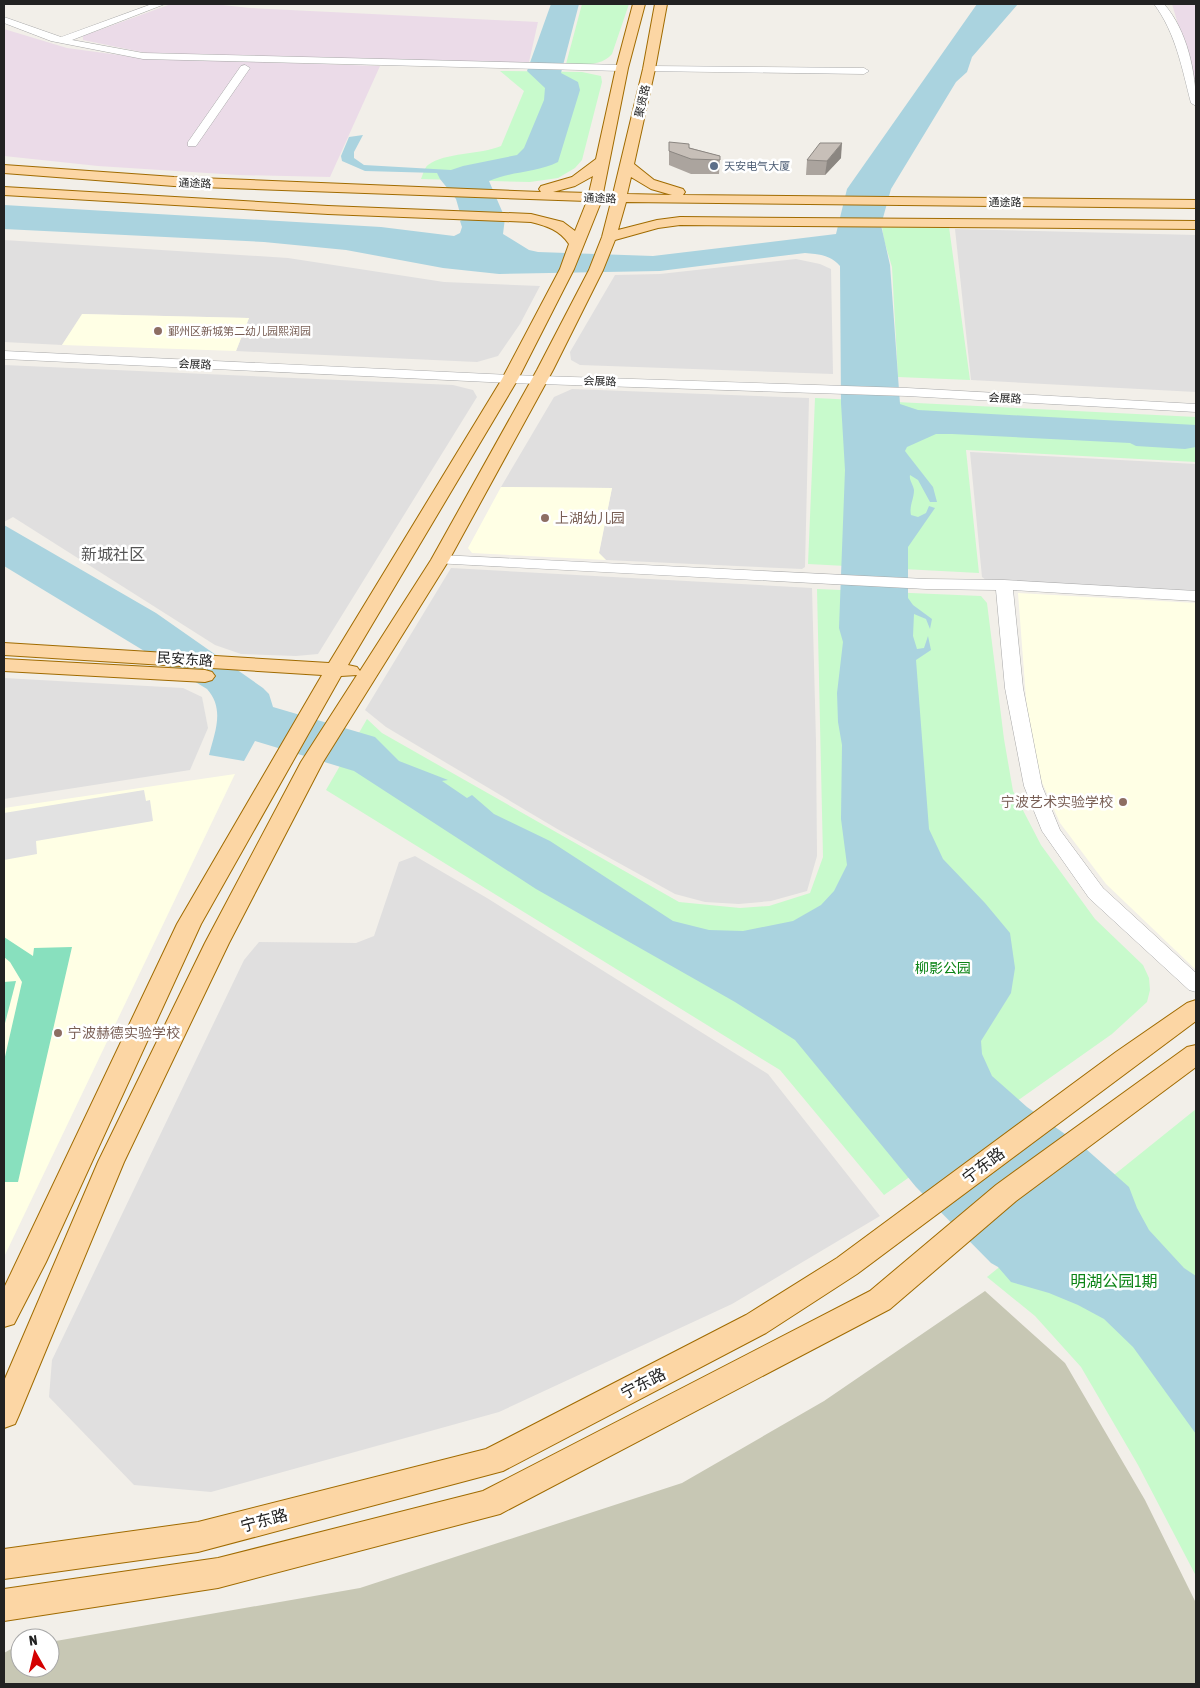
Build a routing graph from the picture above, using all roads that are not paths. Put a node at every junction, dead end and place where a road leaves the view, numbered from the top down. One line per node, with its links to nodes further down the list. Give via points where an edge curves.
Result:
1 (160, 4): 6 (street)
2 (640, 4): 8 (main road, 聚贤路)
3 (661, 4): 9 (main road, 聚贤路)
4 (1159, 4): 11 (street, via 1176,33)
5 (4, 20): 6 (street)
6 (63, 40): 8 (street, via 90,48 143,56)
7 (244, 68): 12 (street)
8 (622, 68): 13 (main road, 聚贤路)
9 (649, 69): 10 (street); 15 (main road, 聚贤路)
10 (864, 71)
11 (1196, 103)
12 (188, 150)
13 (602, 161): 20 (main road, via 584,177 554,188); 22 (main road, 聚贤路)
14 (4, 162): 18 (main road, via 107,172)
15 (627, 164): 24 (main road, 聚贤路); 25 (main road, via 640,178 653,185 684,193)
16 (4, 169): 18 (main road, 通途路, via 116,179)
17 (4, 184): 27 (main road, 通途路, via 221,198)
18 (439, 190): 20 (main road, 通途路)
19 (4, 191): 31 (main road, via 531,218 567,230)
20 (503, 193): 22 (main road, 通途路)
21 (1196, 194): 26 (main road)
22 (594, 198): 24 (main road, 通途路); 27 (main road, 聚贤路)
23 (1196, 204): 26 (main road, 通途路)
24 (617, 205): 25 (main road, 通途路); 27 (main road, 通途路); 30 (main road, 聚贤路)
25 (837, 208): 26 (main road); 26 (main road, 通途路); 30 (main road, via 680,221)
26 (892, 208): 28 (main road, 通途路); 29 (main road)
27 (590, 212): 31 (main road, 聚贤路)
28 (1196, 219)
29 (1196, 225)
30 (609, 236): 35 (main road, 聚贤路, via 596,270)
31 (576, 248): 34 (main road, 聚贤路)
32 (4, 346): 34 (street, 会展路)
33 (4, 355): 34 (street, 会展路)
34 (512, 374): 35 (street, 会展路); 46 (main road, 聚贤路)
35 (542, 374): 36 (street, 会展路); 40 (main road, 聚贤路)
36 (834, 386): 37 (street, 会展路)
37 (908, 389): 38 (street, 会展路); 39 (street, 会展路)
38 (1196, 400)
39 (1196, 408)
40 (440, 560): 41 (street); 47 (main road, 聚贤路)
41 (926, 584): 42 (street)
42 (1004, 585): 43 (street); 48 (street, via 1014,688 1033,786 1051,831 1096,893)
43 (1196, 596)
44 (4, 649): 46 (main road, 民安东路, via 236,662)
45 (4, 665): 46 (main road, 民安东路, via 258,678)
46 (332, 676): 47 (main road, 民安东路); 51 (main road, 聚贤路, via 189,924 32,1262)
47 (363, 680): 52 (main road, 聚贤路, via 312,762 217,943 111,1162)
48 (1196, 985)
49 (1196, 1009): 53 (main road, 宁东路, via 847,1266 756,1324 492,1461 198,1537)
50 (1196, 1054): 54 (main road, via 1006,1194 880,1300 489,1504 218,1573)
51 (4, 1315)
52 (4, 1415)
53 (4, 1564)
54 (4, 1605)

